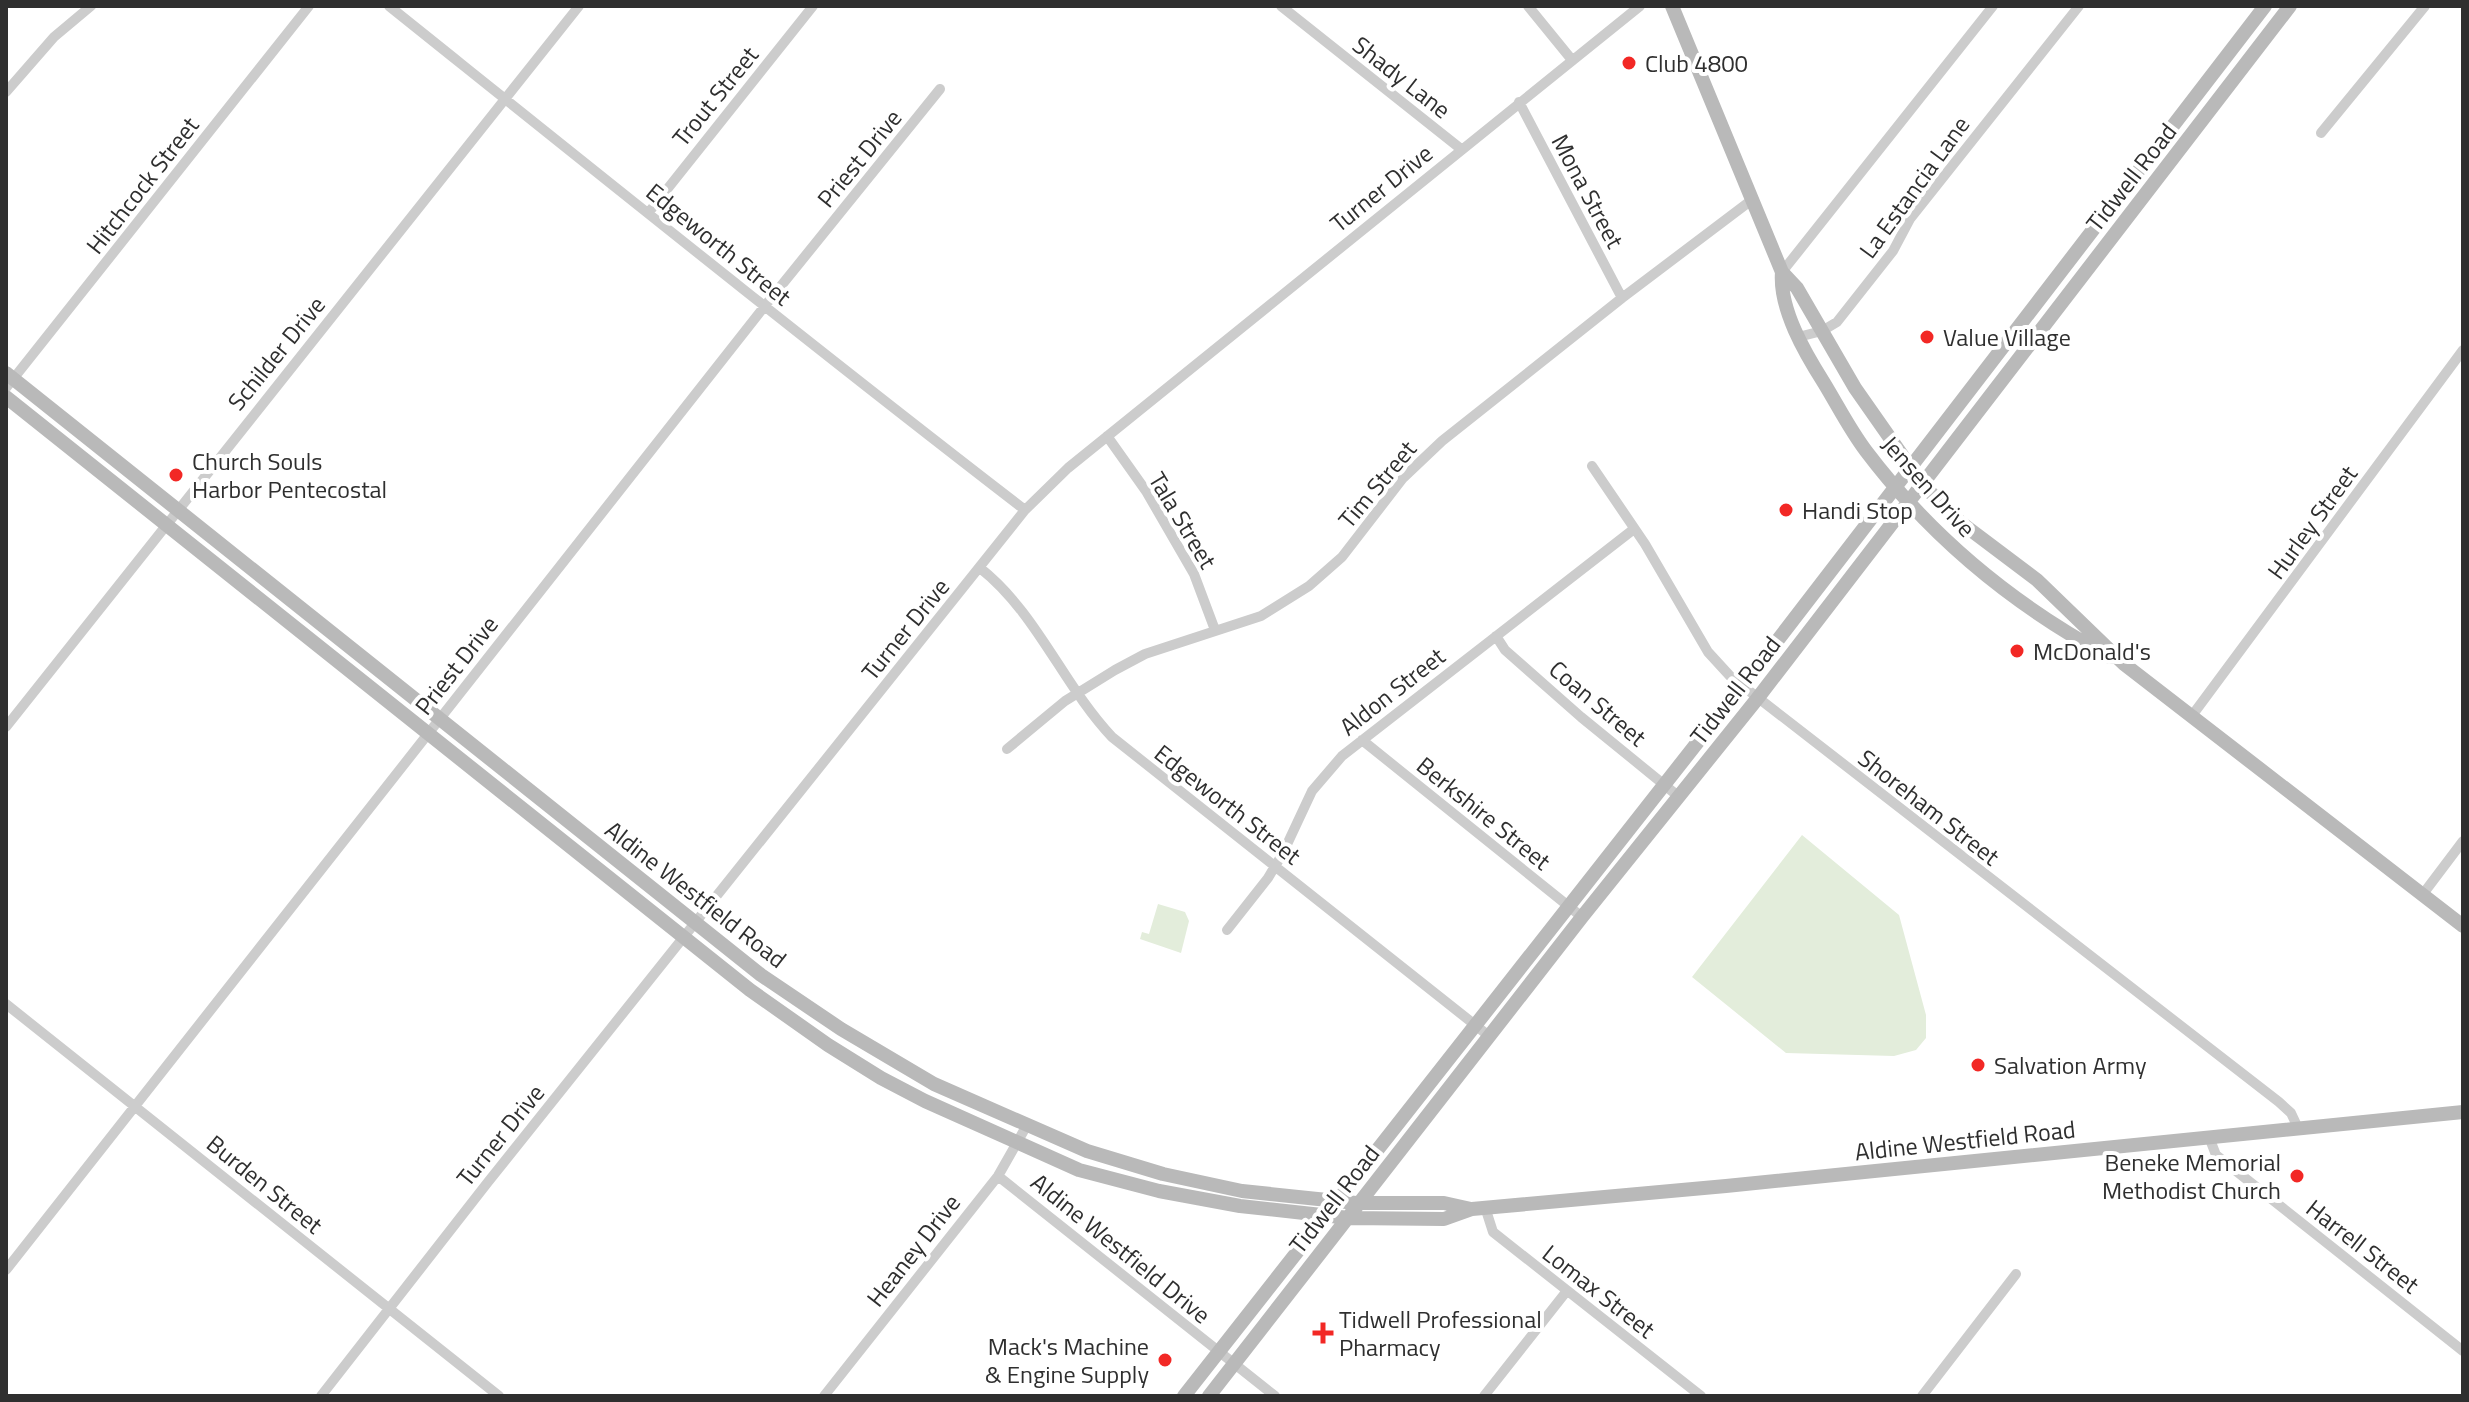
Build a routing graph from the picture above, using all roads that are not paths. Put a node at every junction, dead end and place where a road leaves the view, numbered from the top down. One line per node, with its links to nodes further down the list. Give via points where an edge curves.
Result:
1 (91, 6): 17 (street, via 54,37)
2 (309, 6): 37 (street, Hitchcock Street)
3 (389, 6): 18 (street, Edgeworth Street)
4 (579, 6): 18 (street, Schilder Drive)
5 (813, 6): 26 (street, Trout Street)
6 (1281, 6): 23 (street, Shady Lane)
7 (1528, 6): 15 (street)
8 (1640, 6): 15 (street, Turner Drive)
9 (1672, 6): 24 (main road, Jensen Drive)
10 (1993, 6): 28 (street)
11 (2079, 6): 33 (street, La Estancia Lane, via 1910,219 1885,262 1837,322)
12 (2265, 6): 20 (main road, Tidwell Road)
13 (2289, 6): 21 (main road, Tidwell Road)
14 (2425, 6): 22 (street)
15 (1572, 60): 19 (street, Turner Drive)
16 (940, 89): 31 (street, Priest Drive)
17 (6, 92)
18 (505, 99): 26 (street, Edgeworth Street); 46 (street, Schilder Drive)
19 (1519, 102): 23 (street, Turner Drive); 29 (street, Mona Street)
20 (2191, 102): 21 (main road); 25 (main road, Tidwell Road)
21 (2207, 114): 27 (main road, Tidwell Road)
22 (2321, 133)
23 (1461, 149): 40 (street, Turner Drive)
24 (1753, 199): 28 (main road, Jensen Drive); 29 (street, Tim Street)
25 (2112, 206): 27 (main road); 30 (main road, Tidwell Road)
26 (649, 212): 31 (street, Edgeworth Street)
27 (2128, 217): 32 (main road, Tidwell Road)
28 (1782, 272): 33 (main road, Jensen Drive); 34 (main road, Jensen Drive, via 1781,287)
29 (1622, 298): 53 (street, Tim Street, via 1434,447 1342,557 1309,586 1261,616)
30 (2039, 302): 32 (main road); 36 (main road, Tidwell Road)
31 (764, 307): 47 (street, Edgeworth Street); 60 (street, Priest Drive)
32 (2054, 313): 38 (main road, Tidwell Road)
33 (1822, 331): 34 (street, La Estancia Lane); 42 (main road, Jensen Drive)
34 (1798, 337): 44 (main road, Jensen Drive, via 1865,450)
35 (2463, 350): 59 (street, Hurley Street)
36 (1984, 372): 38 (main road); 42 (main road, Tidwell Road)
37 (8, 380): 46 (main road, Aldine Westfield Road)
38 (2000, 384): 43 (main road, Tidwell Road)
39 (6, 397): 48 (main road, Aldine Westfield Road)
40 (1107, 436): 47 (street, Turner Drive); 53 (street, Tala Street, via 1194,574)
41 (1592, 466): 49 (street, Shoreham Street)
42 (1911, 468): 43 (main road, Jensen Drive); 44 (main road, Tidwell Road)
43 (1923, 485): 45 (main road, Tidwell Road); 55 (main road, Jensen Drive, via 1960,522 2063,604)
44 (1897, 487): 45 (main road, Jensen Drive); 56 (main road, Tidwell Road)
45 (1909, 503): 55 (main road, Jensen Drive, via 2016,600); 58 (main road, Tidwell Road)
46 (177, 510): 48 (street, Schilder Drive); 51 (main road, Aldine Westfield Road)
47 (1025, 510): 50 (street, Turner Drive)
48 (165, 525): 52 (main road, Aldine Westfield Road); 61 (street, Schilder Drive)
49 (1634, 529): 54 (street, Aldon Street); 56 (street, Shoreham Street, via 1708,652)
50 (980, 568): 57 (street, Edgeworth Street, via 1017,606); 74 (street, Turner Drive)
51 (306, 613): 52 (main road); 60 (main road, Aldine Westfield Road)
52 (294, 628): 62 (main road, Aldine Westfield Road)
53 (1215, 630): 57 (street, Tim Street, via 1145,654)
54 (1496, 636): 63 (street, Aldon Street); 65 (street, Coan Street, via 1581,717)
55 (2124, 664): 59 (main road, Jensen Drive)
56 (1742, 687): 58 (street, Shoreham Street); 65 (main road, Tidwell Road)
57 (1077, 693): 64 (street, Tim Street); 70 (street, Edgeworth Street, via 1112,737)
58 (1757, 699): 66 (main road, Tidwell Road); 84 (street, Shoreham Street, via 2279,1102)
59 (2191, 717): 71 (main road, Jensen Drive)
60 (439, 719): 62 (street, Priest Drive); 67 (main road, Aldine Westfield Road)
61 (6, 727)
62 (427, 733): 68 (main road, Aldine Westfield Road); 81 (street, Priest Drive)
63 (1362, 740): 70 (street, Aldon Street, via 1312,791); 72 (street, Berkshire Street)
64 (1007, 749)
65 (1664, 784): 66 (street, Coan Street); 72 (main road, Tidwell Road)
66 (1678, 796): 73 (main road, Tidwell Road)
67 (565, 817): 68 (main road); 74 (main road, Aldine Westfield Road)
68 (553, 832): 77 (main road, Aldine Westfield Road)
69 (2463, 841): 71 (street)
70 (1275, 867): 76 (street, Aldon Street); 79 (street, Edgeworth Street)
71 (2423, 894): 75 (main road, Jensen Drive)
72 (1568, 906): 73 (street, Berkshire Street); 79 (main road, Tidwell Road)
73 (1582, 917): 80 (main road, Tidwell Road)
74 (696, 923): 77 (street, Turner Drive); 83 (main road, Aldine Westfield Road, via 761,975 891,1060)
75 (2463, 926)
76 (1227, 930)
77 (684, 937): 86 (main road, Aldine Westfield Road, via 852,1061); 98 (street, Turner Drive)
78 (6, 1004): 81 (street, Burden Street)
79 (1474, 1025): 80 (street, Edgeworth Street); 90 (main road, Tidwell Road)
80 (1489, 1036): 91 (main road, Tidwell Road)
81 (135, 1106): 95 (street, Priest Drive); 98 (street, Burden Street)
82 (2463, 1112): 84 (main road, Aldine Westfield Road)
83 (1027, 1125): 86 (street, Heaney Drive); 87 (main road, Aldine Westfield Road, via 1087,1151)
84 (2298, 1128): 85 (main road, Aldine Westfield Road)
85 (2209, 1137): 92 (main road, Aldine Westfield Road); 100 (street, Harrell Street, via 2216,1155)
86 (1018, 1142): 88 (street, Heaney Drive); 89 (main road, Aldine Westfield Road, via 1079,1170)
87 (1163, 1174): 89 (main road); 90 (main road, Aldine Westfield Road, via 1242,1191)
88 (998, 1176): 99 (street, Aldine Westfield Drive); 105 (street, Heaney Drive)
89 (1159, 1191): 93 (main road, Aldine Westfield Road)
90 (1339, 1200): 91 (main road, Aldine Westfield Road); 93 (main road, Tidwell Road)
91 (1360, 1203): 92 (main road, Aldine Westfield Road); 94 (main road, Tidwell Road)
92 (1478, 1208): 94 (main road, Aldine Westfield Road, via 1444,1219); 97 (street, Lomax Street, via 1493,1232)
93 (1328, 1215): 94 (main road, Aldine Westfield Road); 99 (main road, Tidwell Road)
94 (1349, 1218): 101 (main road, Tidwell Road)
95 (6, 1270)
96 (2016, 1274): 110 (street)
97 (1566, 1292): 102 (street, Lomax Street); 109 (street)
98 (389, 1308): 103 (street, Turner Drive); 104 (street, Burden Street)
99 (1218, 1351): 101 (street, Aldine Westfield Drive); 106 (main road, Tidwell Road)
100 (2463, 1351)
101 (1234, 1364): 107 (main road, Tidwell Road); 108 (street, Aldine Westfield Drive)
102 (1694, 1394)
103 (321, 1396)
104 (499, 1396)
105 (824, 1396)
106 (1184, 1396)
107 (1209, 1396)
108 (1275, 1396)
109 (1484, 1396)
110 (1922, 1396)

